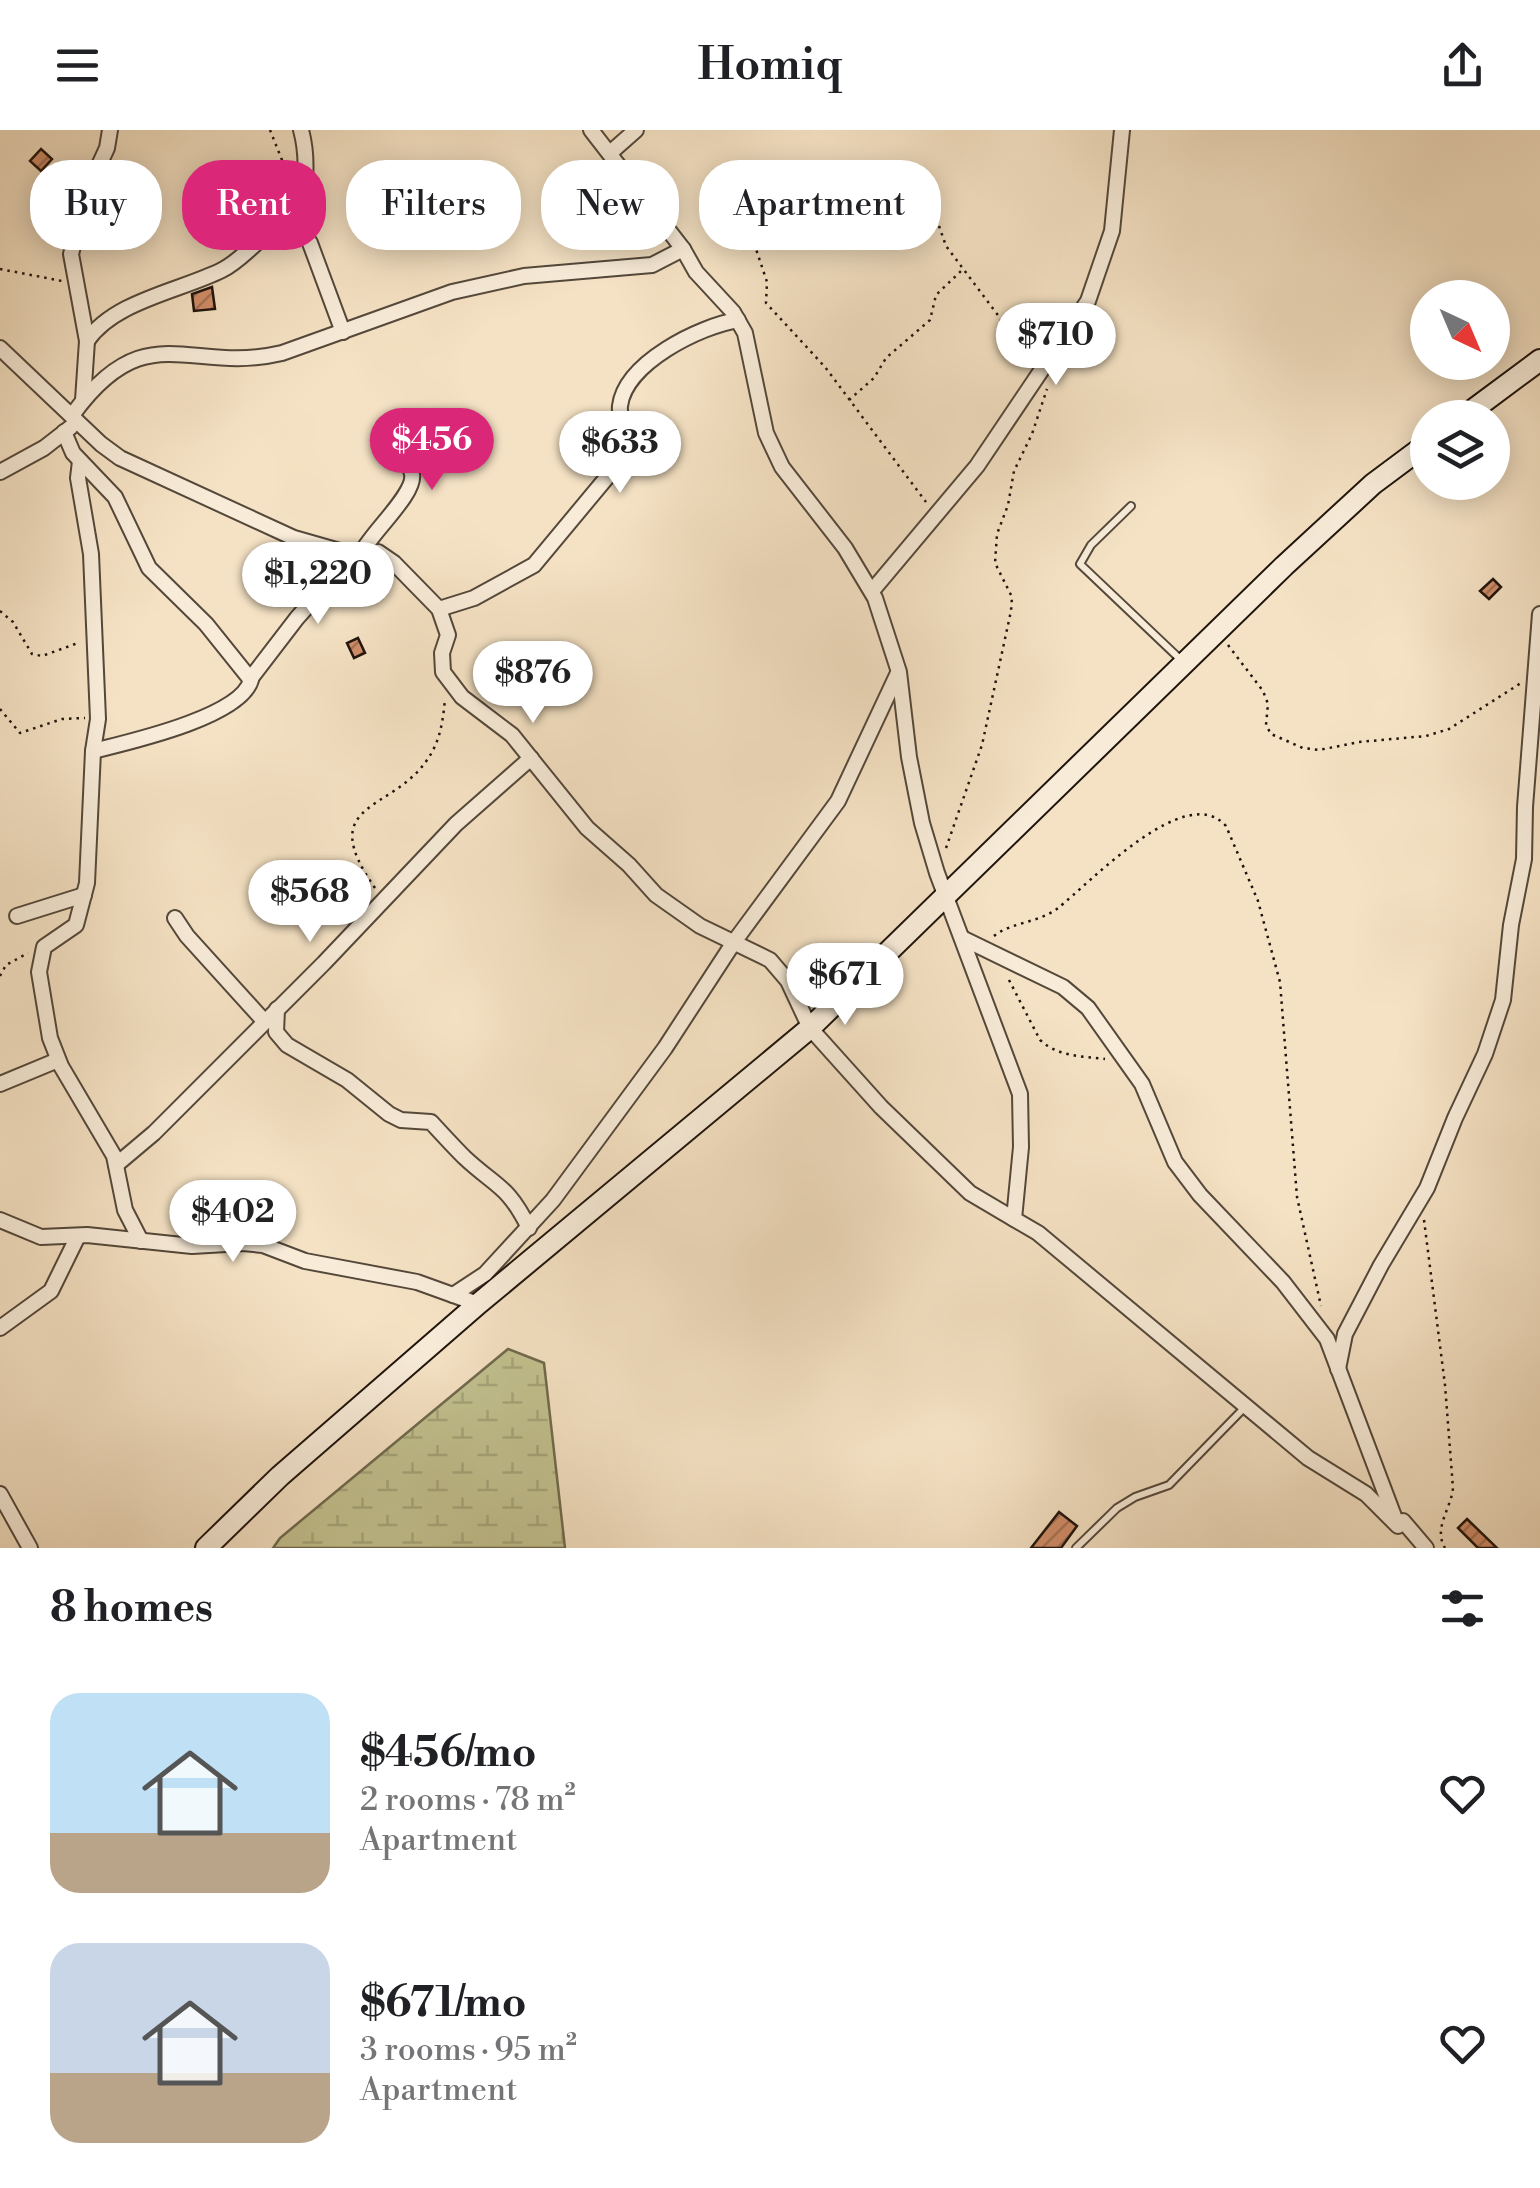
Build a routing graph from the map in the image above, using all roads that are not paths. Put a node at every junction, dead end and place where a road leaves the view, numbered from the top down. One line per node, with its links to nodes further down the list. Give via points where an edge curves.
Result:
1 (110, 130): 13 (street, via 88,187 71,264)
2 (301, 130): 7 (street)
3 (591, 130): 6 (street)
4 (636, 130): 6 (street)
5 (1122, 130): 26 (street, via 1116,208 1082,313 1042,382)
6 (610, 153): 8 (street)
7 (304, 160)
8 (683, 249): 11 (street); 12 (street, via 652,265 524,276 452,292)
9 (248, 250): 13 (street, via 227,267 129,308)
10 (313, 250): 12 (street)
11 (738, 320): 26 (street, via 766,433 782,468); 27 (street, via 674,345 628,382 620,409 628,452 538,562 474,598)
12 (342, 332): 16 (street, via 254,359 176,352 137,359 118,367)
13 (87, 341): 16 (street)
14 (0, 348): 18 (street)
15 (1540, 360): 17 (main road)
16 (84, 400): 18 (street)
17 (1486, 400)
18 (75, 418): 20 (street); 25 (street, via 142,470 294,538)
19 (384, 426): 25 (street, via 409,466 412,484)
20 (64, 432): 22 (street); 23 (street)
21 (1410, 457): 29 (main road, via 1373,484)
22 (80, 460): 31 (street, via 115,497 149,568); 33 (street, via 98,720)
23 (0, 472)
24 (1131, 506): 29 (lane, via 1080,564)
25 (359, 552): 27 (street, via 387,556); 31 (street, via 306,606)
26 (872, 591): 30 (street)
27 (439, 609): 34 (street, via 448,634 441,664 446,678)
28 (1540, 614): 32 (street)
29 (1184, 664): 36 (main road)
30 (899, 672): 36 (street, via 916,802); 40 (street, via 838,801)
31 (251, 678): 33 (street, via 246,692 215,711)
32 (1536, 735): 55 (street, via 1503,1000 1422,1198 1345,1334)
33 (93, 751): 35 (street)
34 (531, 758): 40 (street, via 587,828 656,895); 41 (street, via 456,824)
35 (84, 895): 37 (street); 44 (street, via 76,926 43,950 39,972)
36 (946, 895): 39 (street); 43 (main road)
37 (17, 916)
38 (174, 918): 42 (street)
39 (962, 938): 47 (street, via 1020,1094); 55 (street, via 1031,970 1088,1008 1150,1099 1175,1162 1283,1282 1326,1339)
40 (734, 942): 43 (street, via 783,974); 49 (street, via 666,1048)
41 (277, 1008): 42 (street); 49 (street, via 276,1032 288,1045 390,1114 430,1122 506,1189)
42 (264, 1021): 46 (street)
43 (810, 1028): 47 (street, via 956,1180); 53 (main road)
44 (58, 1060): 45 (street); 46 (street)
45 (0, 1084)
46 (116, 1165): 51 (street, via 125,1210)
47 (1014, 1219): 56 (street)
48 (0, 1220): 50 (street, via 42,1237)
49 (529, 1228): 52 (street, via 485,1274)
50 (77, 1238): 51 (street); 54 (street, via 51,1291)
51 (141, 1242): 52 (street, via 263,1245)
52 (453, 1295): 53 (street)
53 (478, 1304): 60 (main road)
54 (0, 1328)
55 (1338, 1369): 58 (street)
56 (1246, 1407): 58 (street, via 1366,1494); 61 (lane, via 1170,1485 1117,1508)
57 (1, 1500): 59 (street)
58 (1398, 1526): 62 (street, via 1403,1521)
59 (30, 1548)
60 (206, 1548)
61 (1076, 1548)
62 (1426, 1548)

